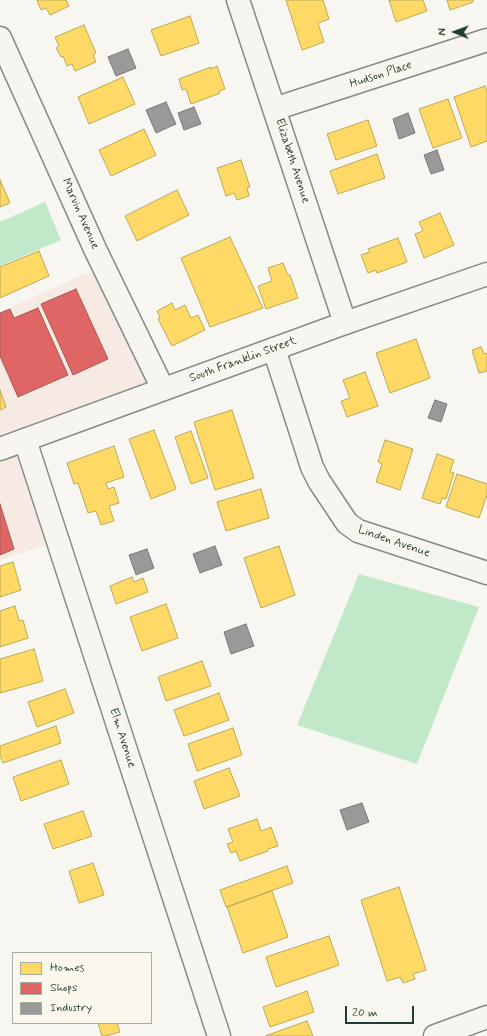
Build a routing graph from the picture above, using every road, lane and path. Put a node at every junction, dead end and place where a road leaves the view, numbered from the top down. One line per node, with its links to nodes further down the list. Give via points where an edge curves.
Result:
1 (238, 0): 4 (street, Elizabeth Avenue)
2 (0, 38): 8 (street, Marvin Avenue, via 95,249)
3 (487, 40): 4 (street, Hudson Place)
4 (274, 109): 6 (street, Elizabeth Avenue)
5 (487, 274): 6 (street, South Franklin Street)
6 (345, 323): 7 (street, South Franklin Street)
7 (274, 349): 8 (street, South Franklin Street); 11 (street, Linden Avenue, via 312,467 347,522 358,531)
8 (163, 389): 9 (street, South Franklin Street)
9 (25, 440): 10 (street, South Franklin Street); 13 (street, Elm Avenue)
10 (0, 449)
11 (487, 573)
12 (487, 1017): 14 (street)
13 (219, 1036)
14 (435, 1036)

